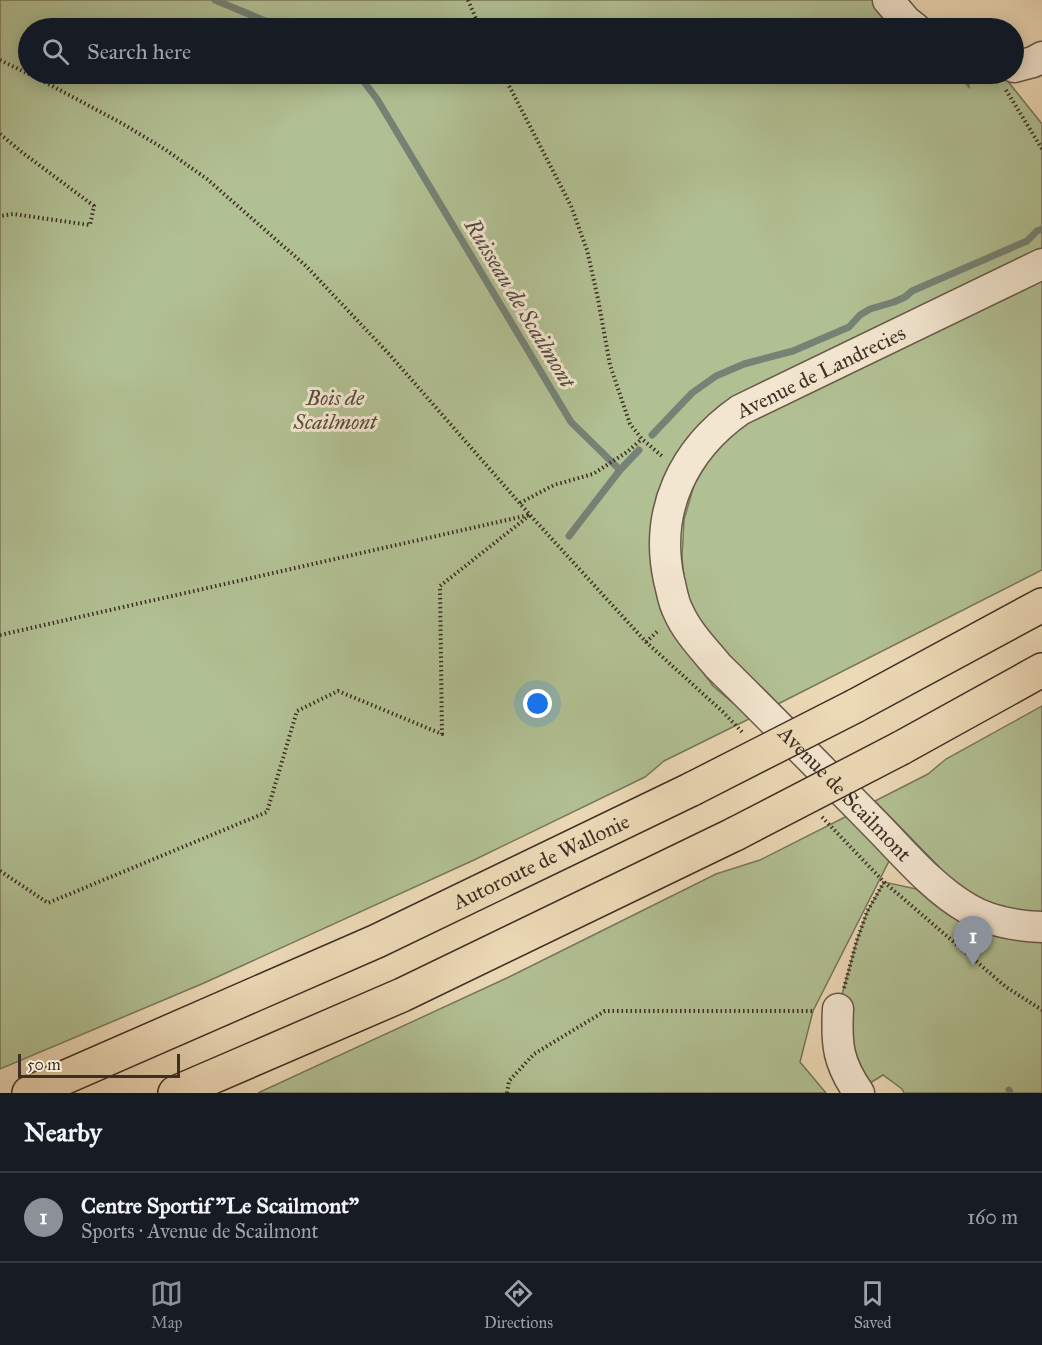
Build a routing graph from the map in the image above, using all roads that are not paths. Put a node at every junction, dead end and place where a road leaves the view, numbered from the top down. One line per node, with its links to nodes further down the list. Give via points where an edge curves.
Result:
1 (888, 0): 2 (street)
2 (903, 18)
3 (1042, 57): 4 (street)
4 (1024, 68)
5 (1042, 264): 7 (street, Avenue de Landrecies, via 740,410 723,422 696,451 668,511 665,561)
6 (1042, 605): 11 (highway, Autoroute de Wallonie, bridge, via 692,789 378,941)
7 (678, 612): 9 (street, Avenue de Scailmont, via 694,639 718,666 950,897 986,918)
8 (1042, 670): 12 (highway, bridge, via 735,834 402,995)
9 (1042, 927)
10 (838, 1009): 13 (street, via 840,1055)
11 (29, 1093)
12 (175, 1093)
13 (859, 1093)

